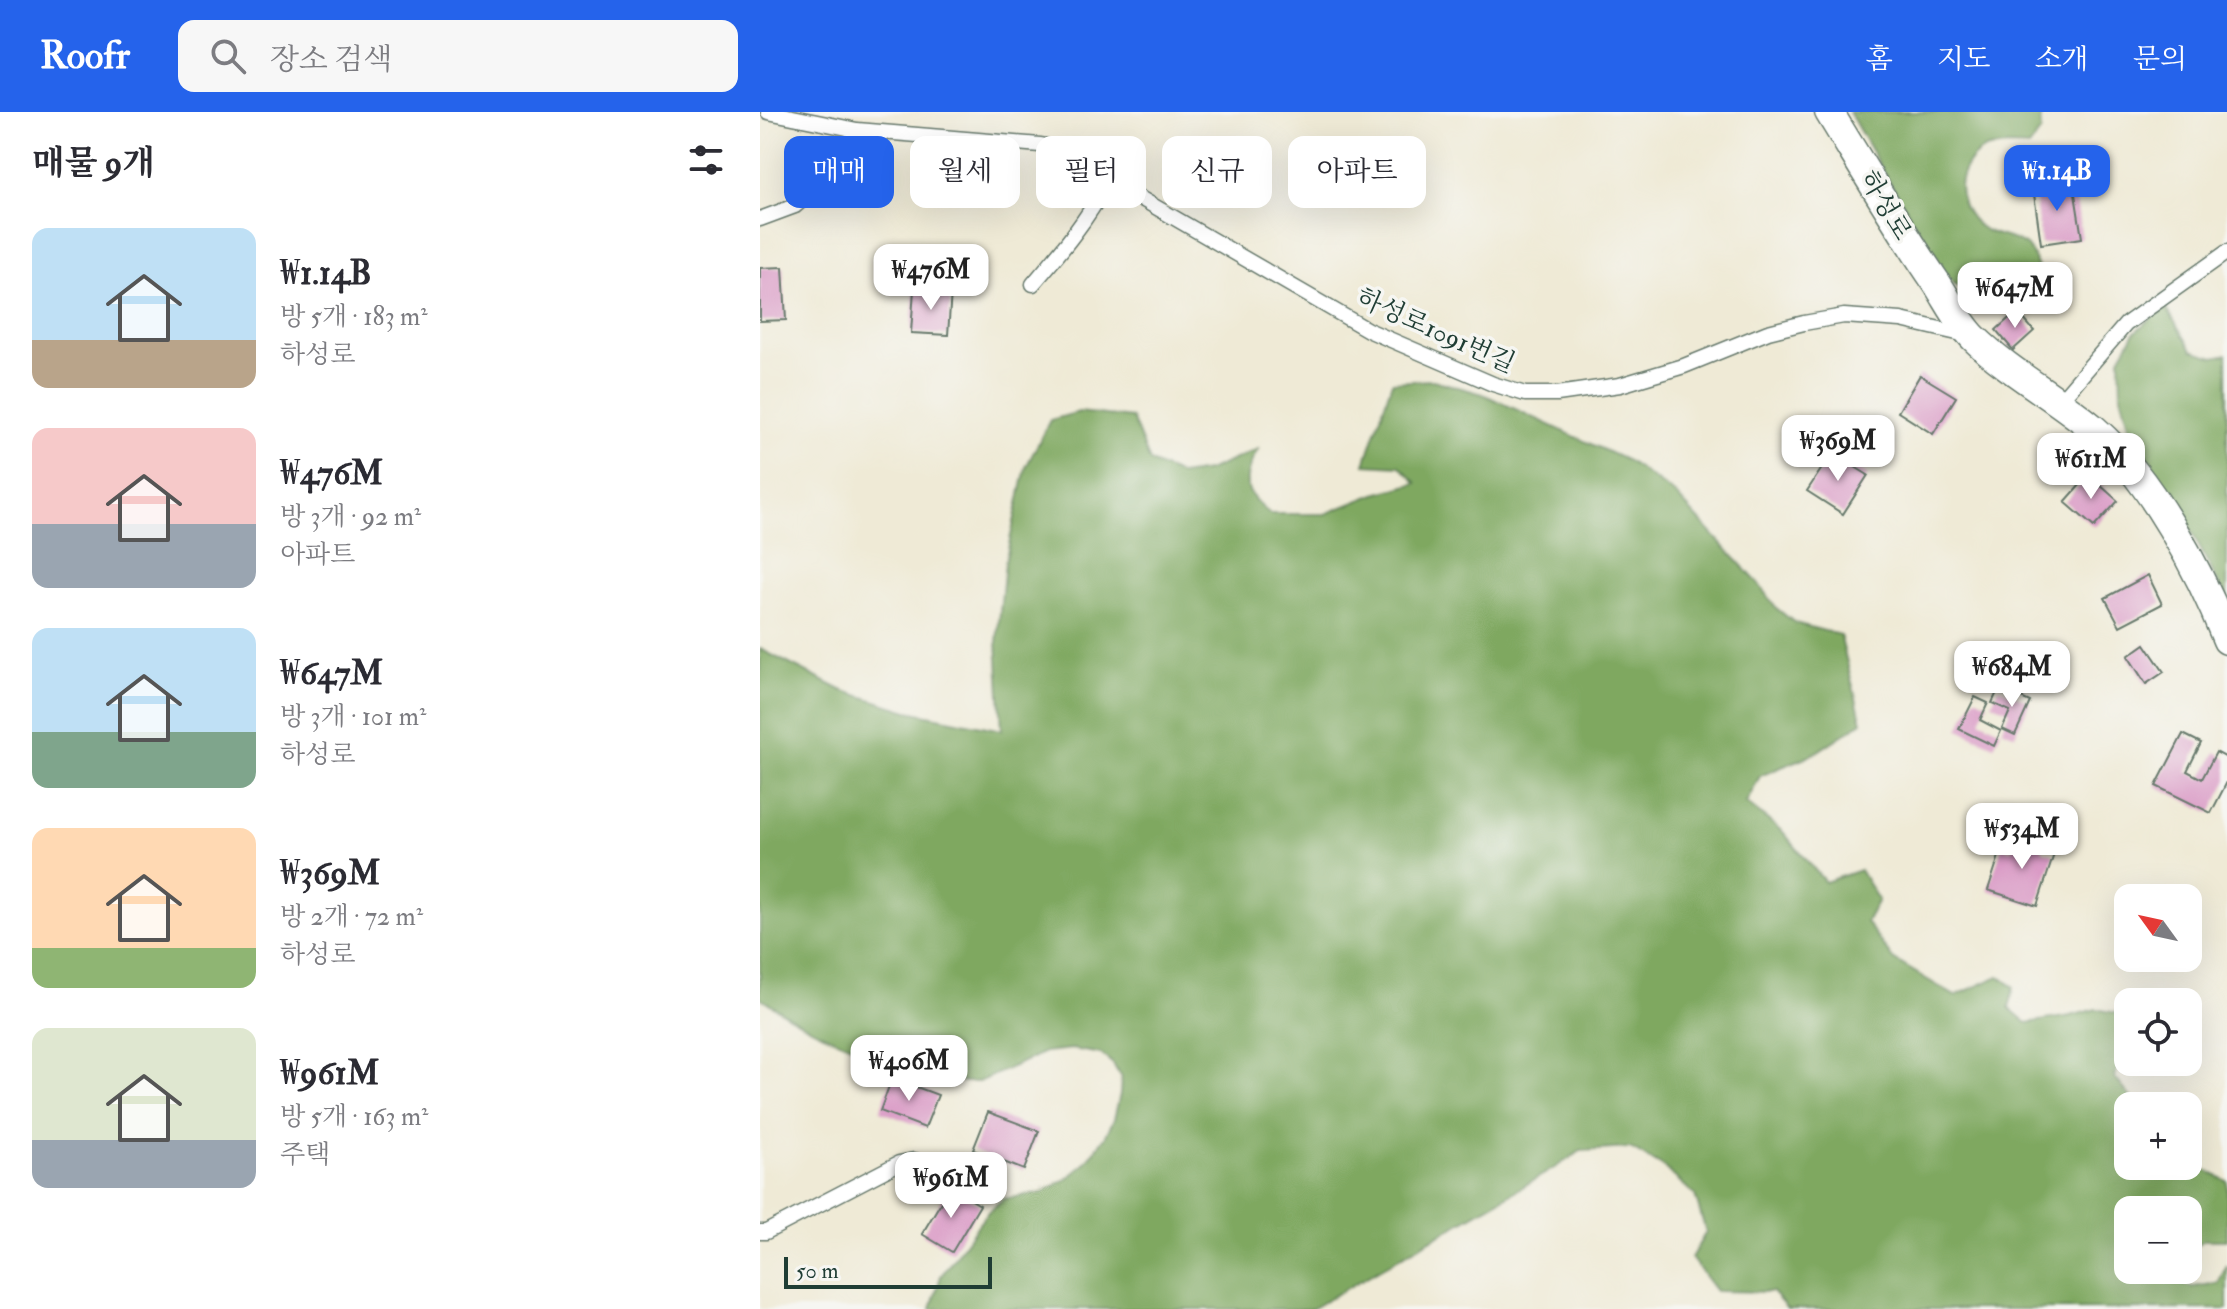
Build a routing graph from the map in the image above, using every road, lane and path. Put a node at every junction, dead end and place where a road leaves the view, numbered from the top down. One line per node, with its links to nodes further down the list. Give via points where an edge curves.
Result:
1 (768, 112): 3 (lane, 하성로1091번길)
2 (1829, 112): 11 (street, 하성로)
3 (857, 130): 4 (lane, 하성로1091번길); 7 (lane, via 827,178 795,206)
4 (1036, 146)
5 (1146, 201): 10 (lane, 하성로1091번길, via 1368,330 1525,394 1620,385)
6 (1093, 208): 9 (lane)
7 (760, 219)
8 (2227, 252): 12 (lane, via 2126,324)
9 (1033, 284)
10 (1768, 332): 11 (lane, 하성로, via 1844,316 1901,320)
11 (1972, 336): 12 (street, 하성로)
12 (2058, 403): 13 (street, 하성로, via 2095,431 2155,502)
13 (2227, 640)
14 (983, 1185): 15 (lane, via 914,1160 899,1163)
15 (760, 1232)

